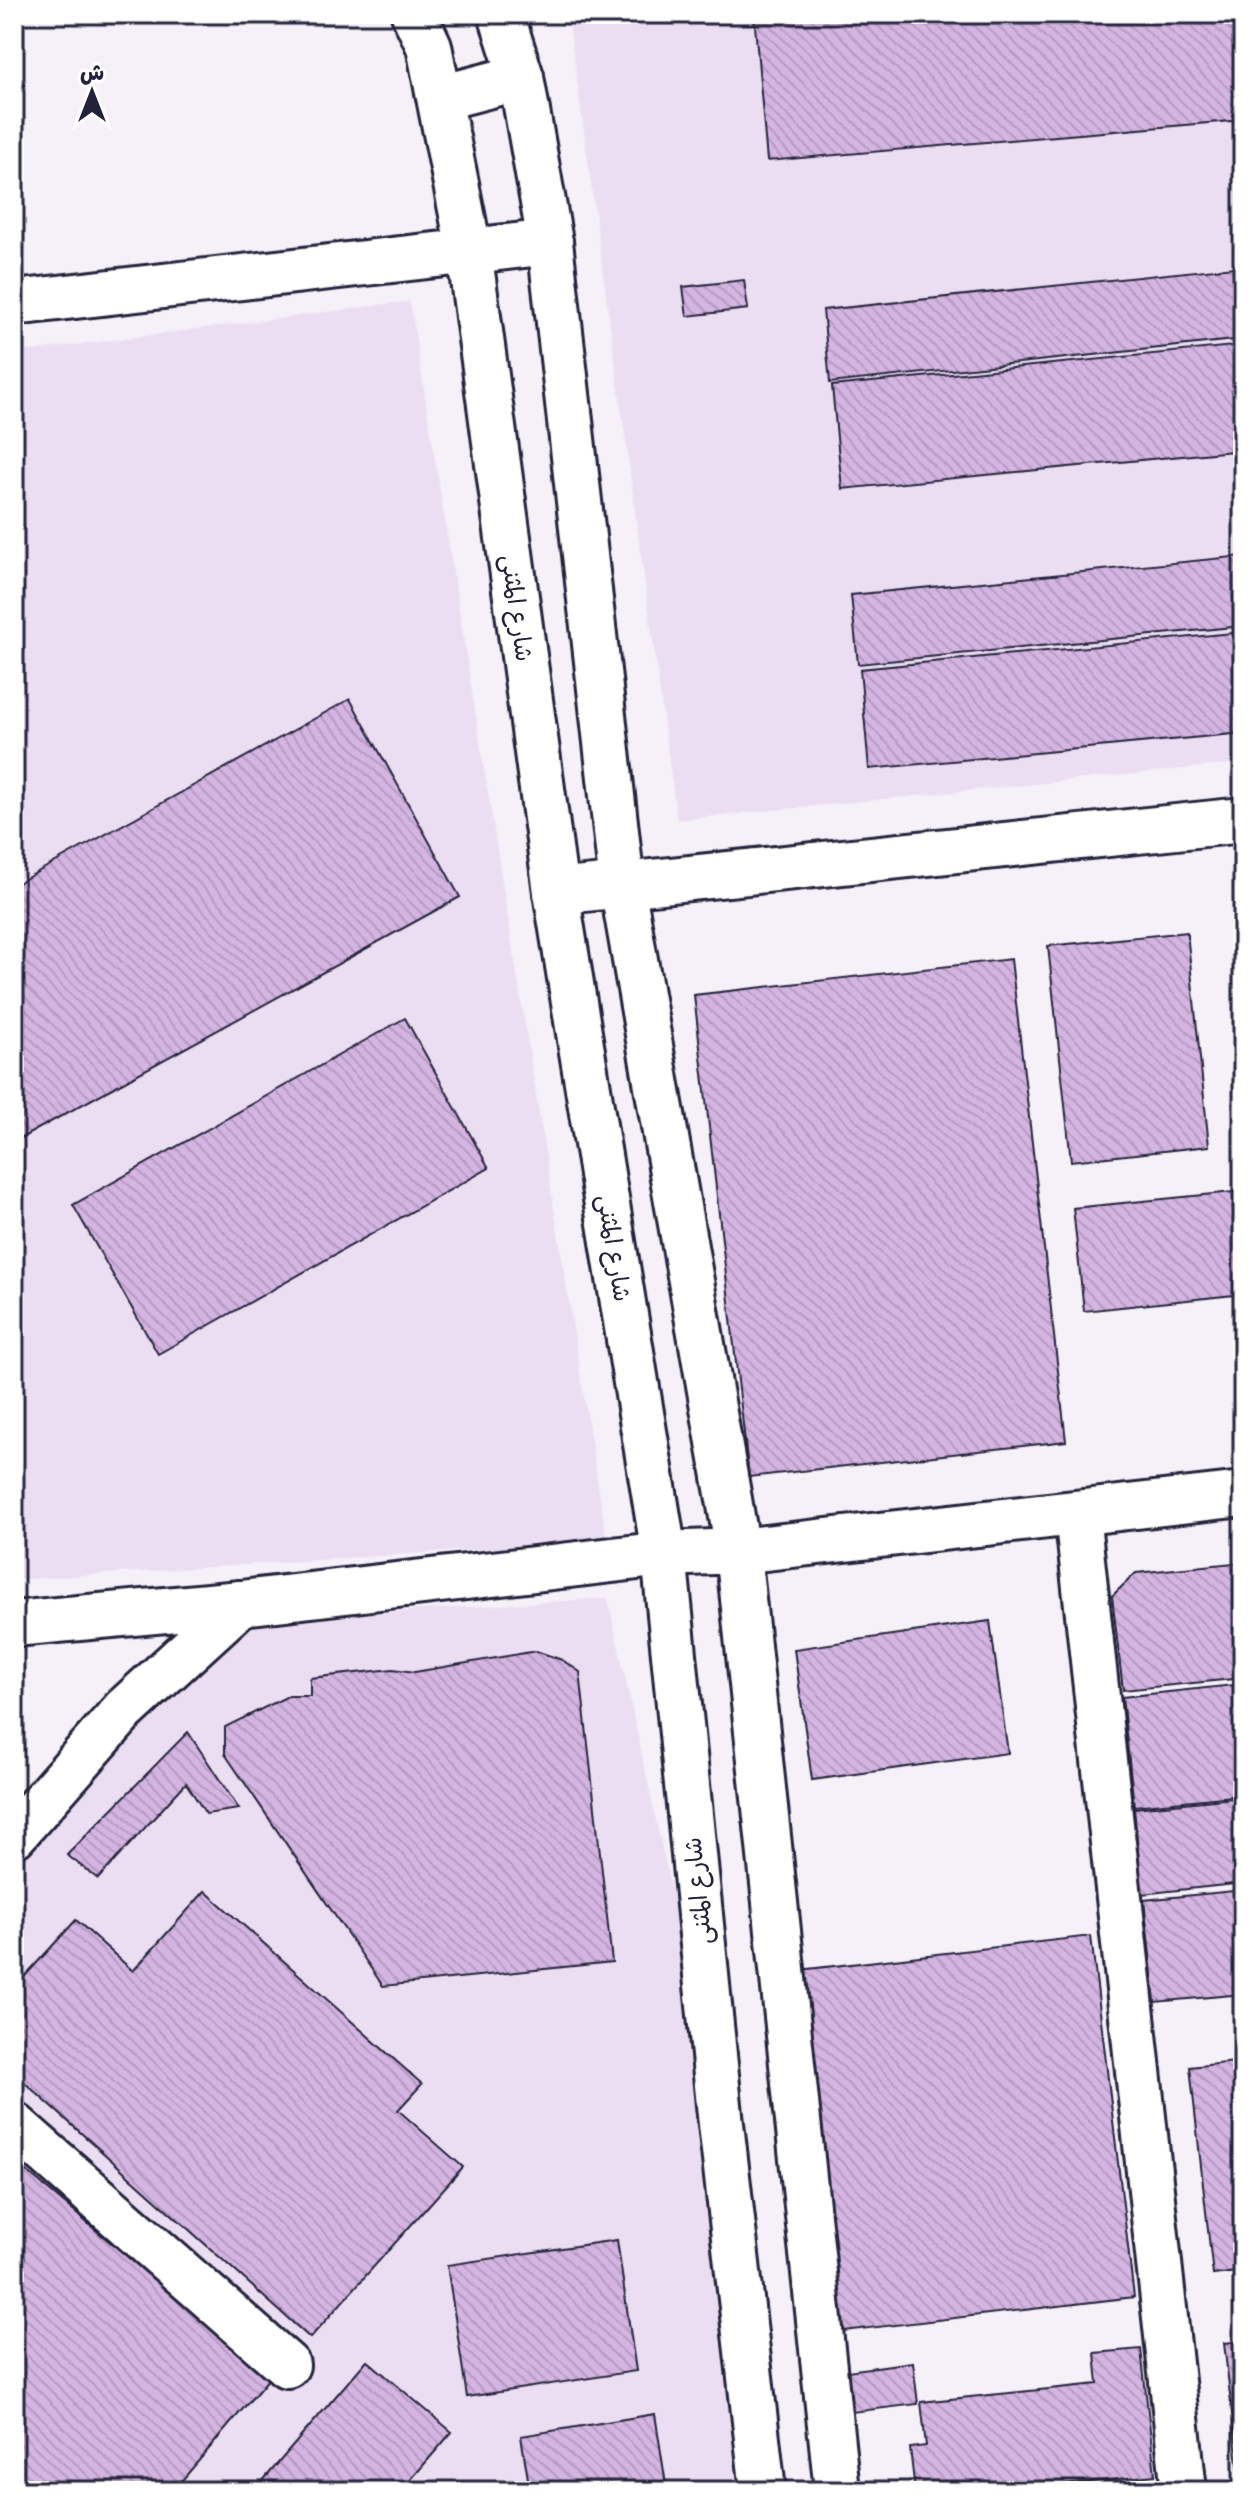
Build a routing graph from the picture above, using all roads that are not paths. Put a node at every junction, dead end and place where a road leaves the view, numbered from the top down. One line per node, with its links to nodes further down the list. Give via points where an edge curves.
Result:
1 (414, 14): 4 (street, شارع المثنى, via 429,46)
2 (501, 14): 3 (street)
3 (521, 77): 4 (street); 5 (street)
4 (440, 98): 6 (street, شارع المثنى)
5 (550, 242): 6 (street); 9 (street)
6 (469, 250): 7 (street); 10 (street, شارع المثنى)
7 (14, 303)
8 (1243, 820): 9 (street)
9 (622, 885): 10 (street); 13 (street)
10 (556, 892): 14 (street, شارع المثنى)
11 (1243, 1494): 12 (street)
12 (1077, 1514): 13 (street); 22 (street)
13 (738, 1551): 14 (street); 21 (street)
14 (664, 1554): 15 (street); 20 (street, شارع المثنى)
15 (241, 1603): 16 (street); 17 (street, via 124,1710)
16 (14, 1624)
17 (14, 1835)
18 (14, 2125): 19 (street)
19 (287, 2365)
20 (763, 2491)
21 (837, 2491)
22 (1184, 2491)

